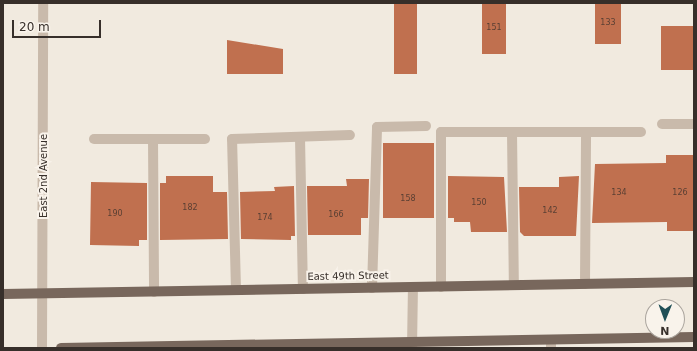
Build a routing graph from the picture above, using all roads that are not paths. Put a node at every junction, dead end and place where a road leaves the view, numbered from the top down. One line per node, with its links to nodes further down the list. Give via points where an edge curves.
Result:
1 (43, 3): 23 (street, East 2nd Avenue)
2 (662, 124): 3 (street)
3 (694, 124)
4 (426, 126): 18 (street, via 377,127)
5 (512, 132): 6 (street); 15 (street); 17 (street, via 441,132)
6 (586, 132): 7 (street); 14 (street)
7 (641, 132)
8 (350, 135): 9 (street)
9 (300, 137): 19 (street); 20 (street, via 232,139)
10 (94, 139): 11 (street)
11 (153, 139): 12 (street); 21 (street)
12 (205, 139)
13 (694, 282): 14 (main road, East 49th Street)
14 (585, 284): 15 (main road, East 49th Street)
15 (514, 285): 17 (main road, East 49th Street)
16 (413, 287): 17 (main road, East 49th Street); 18 (main road, East 49th Street); 26 (street)
17 (441, 287)
18 (372, 288): 19 (main road, East 49th Street)
19 (303, 289): 20 (main road, East 49th Street)
20 (236, 290): 21 (main road, East 49th Street)
21 (154, 292): 23 (main road, East 49th Street)
22 (3, 294): 23 (main road, East 49th Street)
23 (45, 294): 29 (street, East 2nd Avenue)
24 (694, 337): 25 (main road)
25 (551, 344): 26 (main road)
26 (412, 345): 28 (main road)
27 (191, 347): 28 (main road); 30 (main road)
28 (261, 347)
29 (42, 348)
30 (61, 348)

